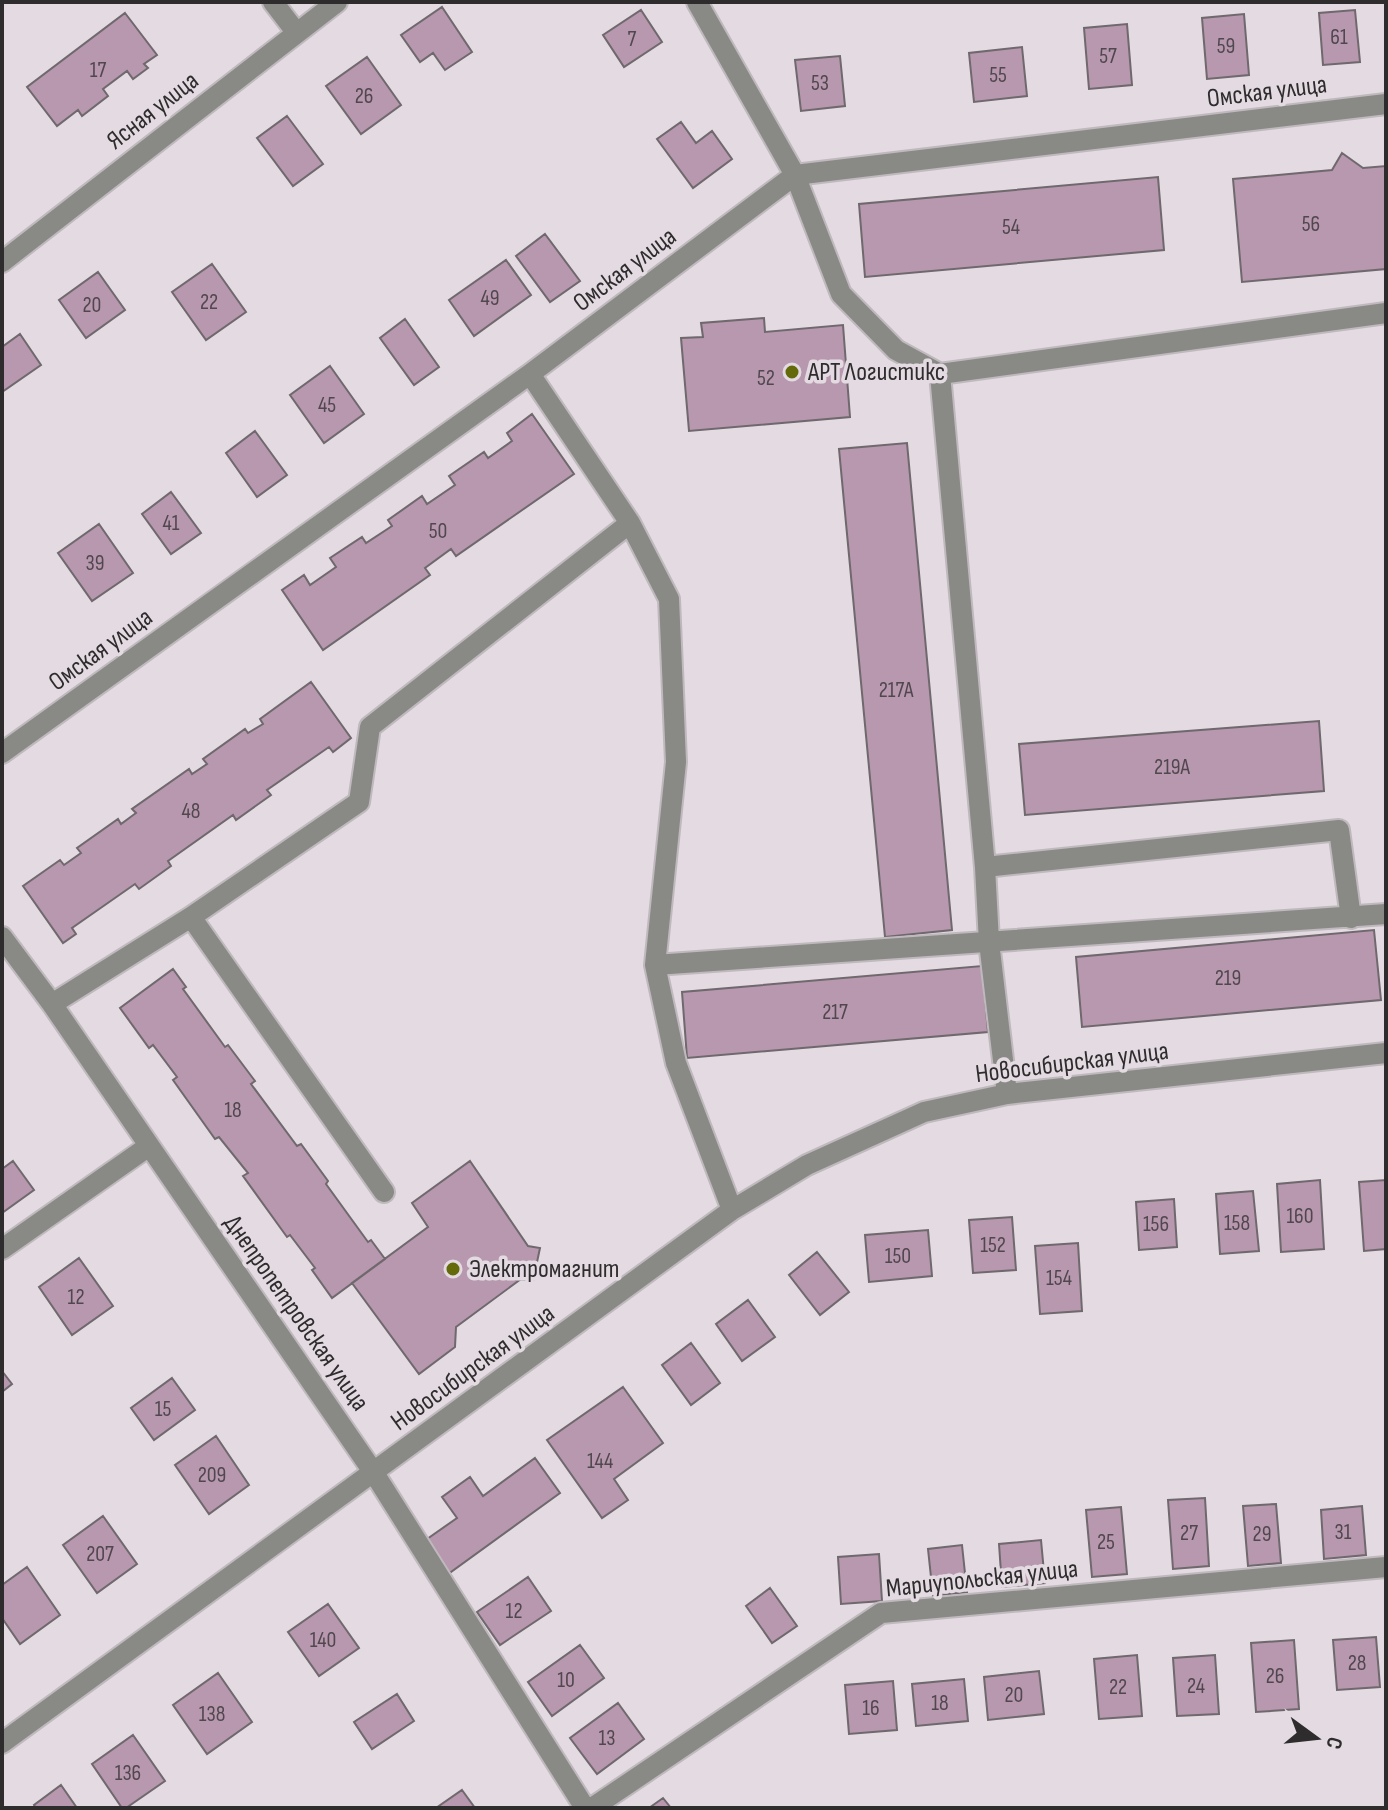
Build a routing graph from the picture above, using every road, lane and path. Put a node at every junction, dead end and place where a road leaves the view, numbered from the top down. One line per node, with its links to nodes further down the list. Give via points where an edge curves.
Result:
1 (273, 2): 4 (street)
2 (337, 2): 4 (street, Ясная улица)
3 (697, 2): 6 (street)
4 (296, 32): 7 (street, Ясная улица)
5 (1386, 104): 6 (street, Омская улица)
6 (795, 175): 9 (street, Омская улица); 10 (street, via 841,294 896,350)
7 (2, 262)
8 (1386, 313): 10 (street)
9 (530, 374): 11 (street); 12 (street, Омская улица)
10 (940, 374): 13 (street)
11 (630, 523): 15 (street, via 370,727 359,802); 19 (street, via 669,599 676,762)
12 (2, 753)
13 (985, 867): 16 (street, via 1339,830); 18 (street)
14 (1386, 914): 16 (street)
15 (191, 917): 20 (street); 24 (street)
16 (1351, 918): 18 (street)
17 (2, 937): 20 (street, Днепропетровская улица)
18 (989, 942): 19 (street); 22 (street)
19 (655, 965): 25 (street, via 676,1063)
20 (52, 1004): 23 (street, Днепропетровская улица)
21 (1386, 1053): 22 (street, Новосибирская улица)
22 (1007, 1094): 25 (street, Новосибирская улица, via 924,1112 807,1165)
23 (149, 1146): 26 (street); 27 (street, Днепропетровская улица)
24 (384, 1192)
25 (732, 1210): 27 (street, Новосибирская улица)
26 (2, 1249)
27 (374, 1473): 29 (street, Новосибирская улица); 30 (street, Днепропетровская улица)
28 (1386, 1567): 31 (street, Мариупольская улица, via 881,1613)
29 (2, 1743)
30 (585, 1808)
31 (592, 1808)

